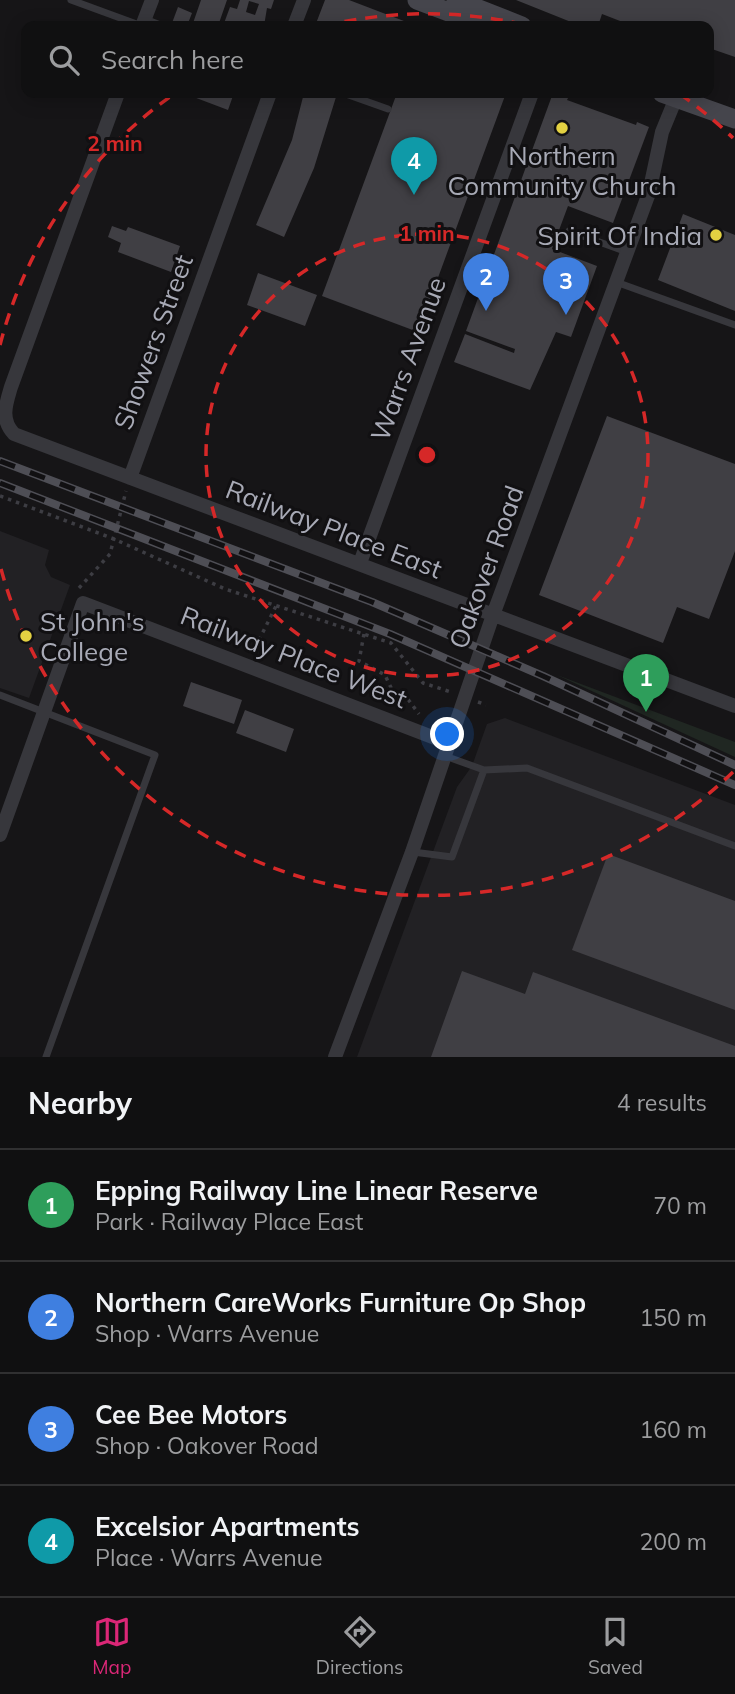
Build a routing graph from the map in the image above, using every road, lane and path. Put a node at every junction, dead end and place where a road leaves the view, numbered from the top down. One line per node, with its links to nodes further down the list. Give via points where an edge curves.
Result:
1 (71, 0): 6 (lane)
2 (152, 0): 7 (street)
3 (304, 0): 8 (street)
4 (417, 0): 9 (main road)
5 (456, 0): 10 (main road)
6 (138, 21)
7 (145, 21)
8 (296, 21)
9 (473, 21)
10 (509, 21)
11 (116, 98): 25 (street, Railway Place East)
12 (268, 98): 26 (street, Showers Street)
13 (357, 98): 19 (lane)
14 (530, 98): 29 (street, Warrs Avenue)
15 (671, 98): 22 (street, Oakover Road, via 653,178)
16 (682, 98): 20 (main road)
17 (713, 98): 18 (main road)
18 (735, 106)
19 (388, 109)
20 (735, 119)
21 (569, 231): 22 (lane)
22 (628, 253): 23 (street, Oakover Road)
23 (616, 282): 24 (lane); 32 (street, Oakover Road)
24 (735, 325)
25 (6, 384): 26 (street, Railway Place East, via 4,415 14,433)
26 (130, 478): 28 (path); 29 (street, Railway Place East)
27 (0, 496): 28 (path)
28 (114, 539): 30 (path, via 110,554); 31 (path, via 225,589)
29 (359, 564): 32 (street, Railway Place East)
30 (77, 600): 39 (street); 41 (street, Railway Place West)
31 (276, 606): 33 (path); 34 (path)
32 (493, 615): 36 (street, Oakover Road); 38 (street, Railway Place East)
33 (364, 634): 36 (path, via 391,643 423,683); 40 (path, via 359,661 385,675 394,694 407,698)
34 (260, 636)
35 (0, 695): 39 (lane)
36 (464, 697): 37 (path); 41 (street, Oakover Road)
37 (486, 705)
38 (735, 706)
39 (45, 712): 43 (street); 46 (lane, via 155,755)
40 (424, 719)
41 (446, 749): 42 (lane); 45 (street, Oakover Road)
42 (484, 771): 44 (lane, via 527,768); 45 (lane, via 453,857)
43 (0, 835)
44 (735, 846)
45 (412, 852): 47 (street, Oakover Road)
46 (46, 1057)
47 (335, 1057)

